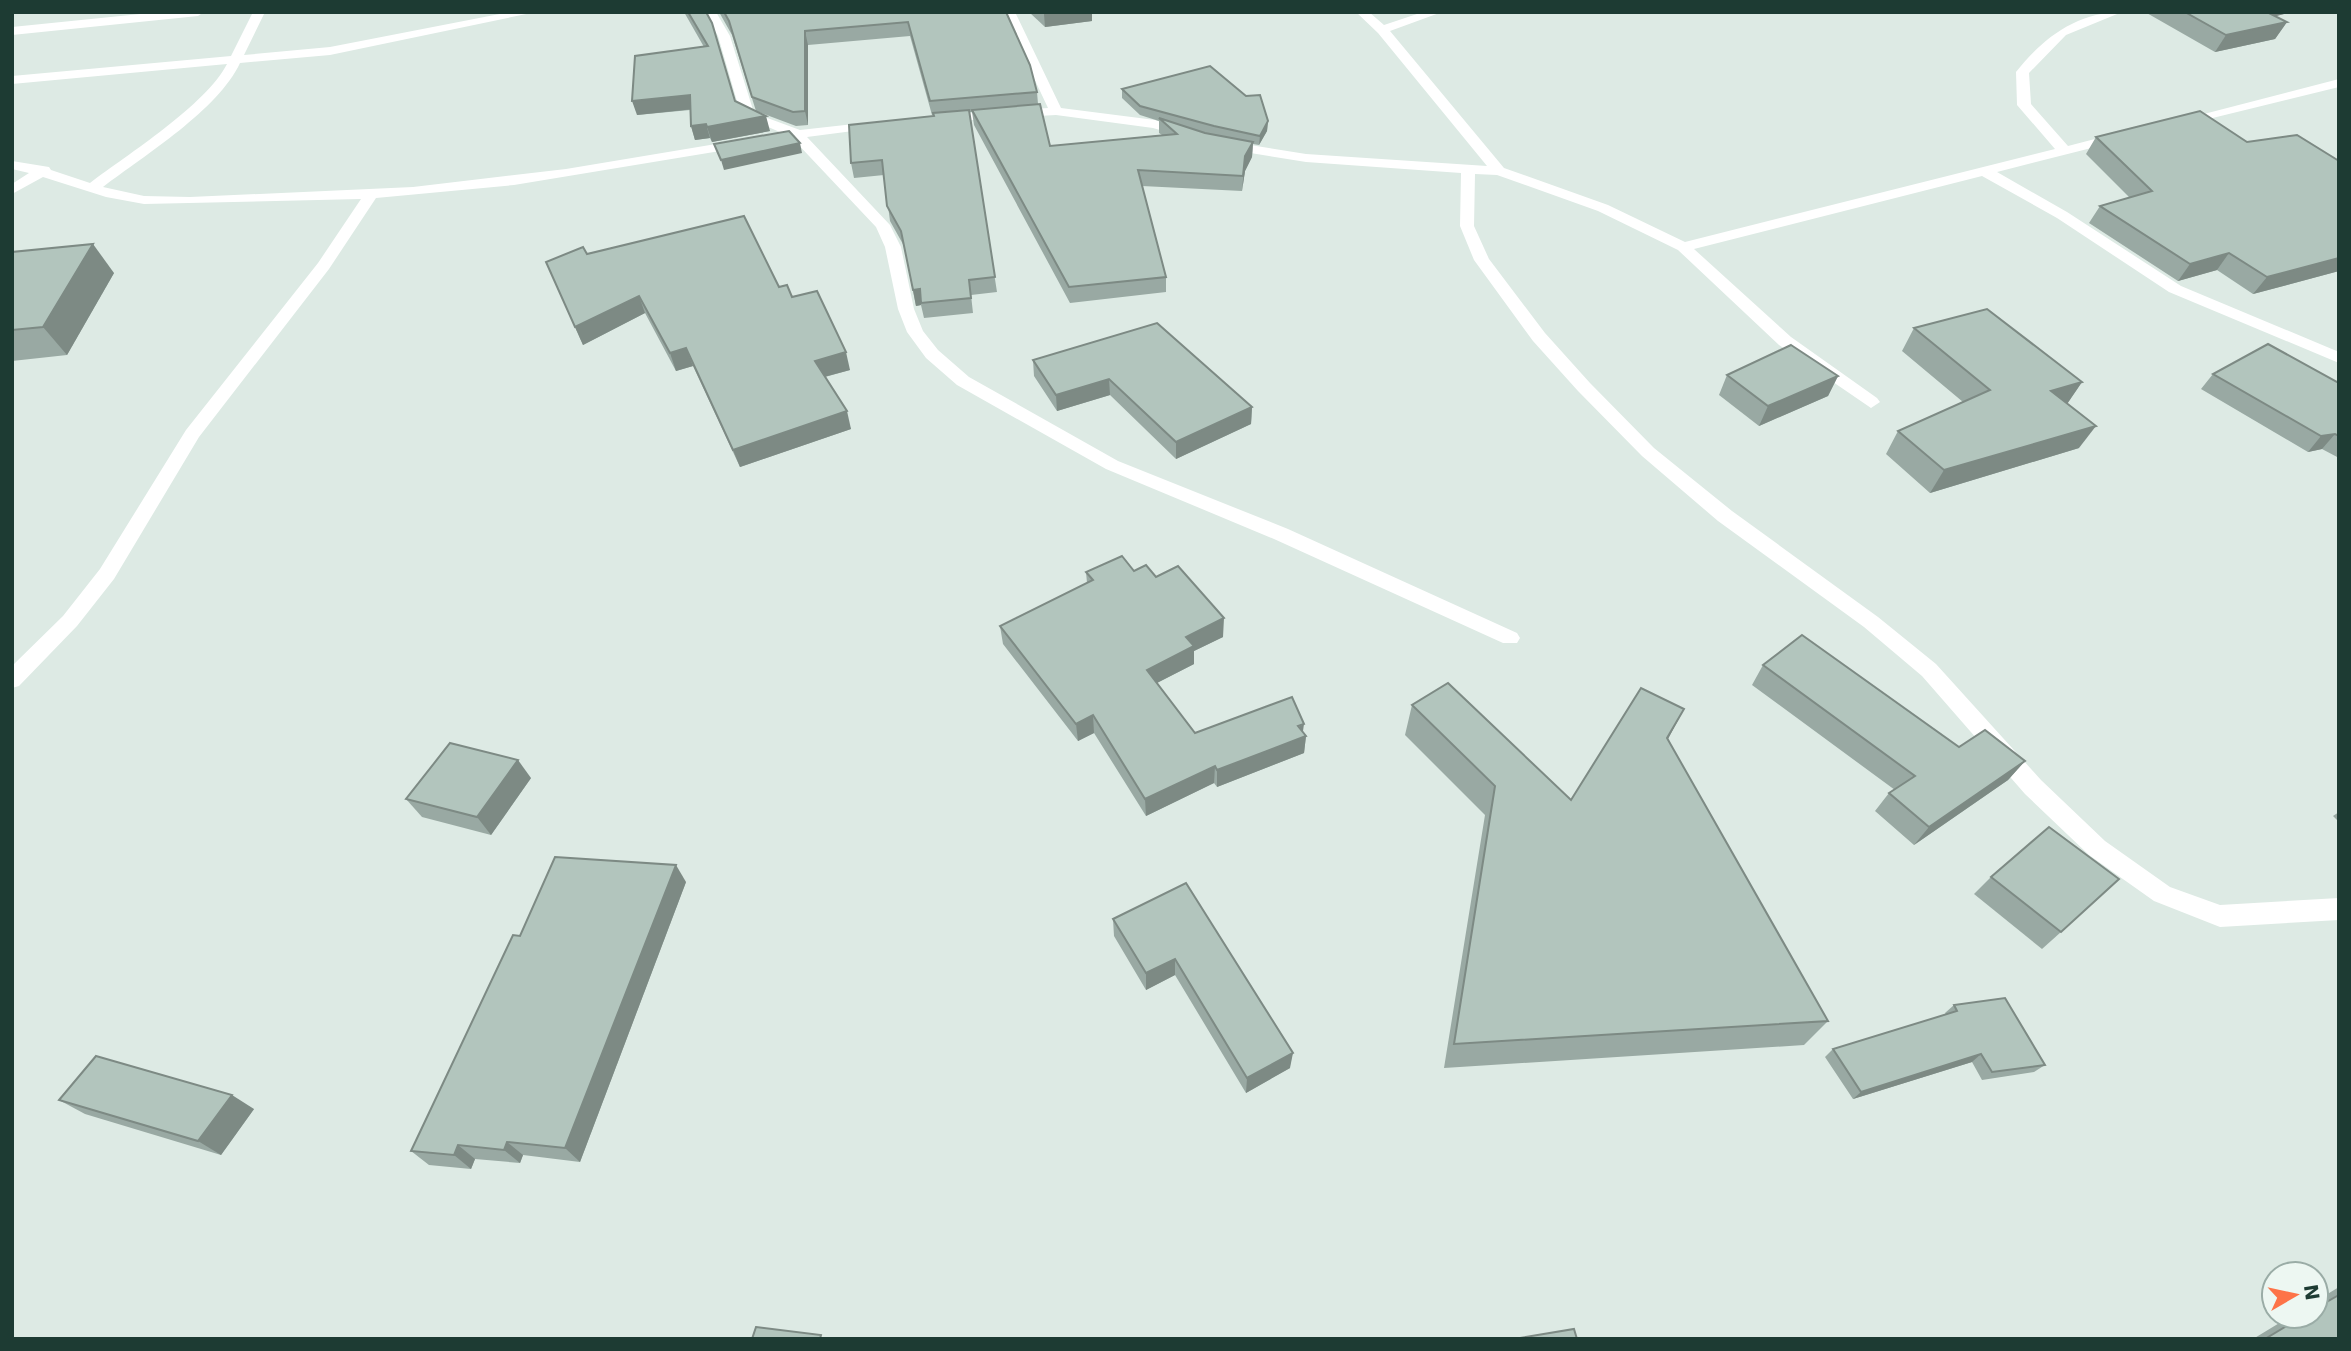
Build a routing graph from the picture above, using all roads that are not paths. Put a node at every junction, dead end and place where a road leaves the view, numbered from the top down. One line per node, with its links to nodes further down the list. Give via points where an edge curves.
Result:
1 (27, 12): 10 (street)
2 (198, 12): 10 (street)
3 (259, 12): 12 (street)
4 (530, 12): 12 (street, via 330,51)
5 (710, 12): 19 (street, via 724,36 748,115)
6 (1009, 12): 15 (street)
7 (1362, 12): 11 (street)
8 (1436, 12): 11 (street)
9 (2116, 12): 21 (street, via 2062,32 2022,72 2024,104)
10 (12, 30)
11 (1382, 30): 26 (street)
12 (238, 60): 13 (street); 27 (street, via 225,81 202,103)
13 (12, 79)
14 (2339, 83): 18 (street)
15 (1056, 111): 16 (street); 23 (street, via 1155,124 1205,140 1296,157)
16 (926, 120)
17 (886, 123): 19 (street)
18 (2169, 125)
19 (795, 133): 29 (street, via 464,187); 33 (street, via 883,225 915,332 963,381 1112,465 1281,534)
20 (2130, 134): 21 (street)
21 (2064, 150): 25 (street)
22 (12, 165): 24 (street)
23 (1468, 169): 26 (street); 35 (street, via 1467,226 1482,260 1539,337 1584,387 1648,452 1725,516 1929,670 2033,787 2097,848 2162,894 2220,916)
24 (44, 170): 27 (street); 28 (street)
25 (1983, 170): 30 (street); 31 (street, via 2175,289)
26 (1499, 171): 30 (street, via 1603,208)
27 (93, 188): 29 (street, via 111,196 145,200)
28 (12, 190)
29 (372, 193): 34 (street, via 324,266 192,434 107,574 70,621)
30 (1682, 247): 32 (street, via 1785,341)
31 (2339, 358)
32 (1871, 402)
33 (1510, 638)
34 (12, 680)
35 (2339, 909)

